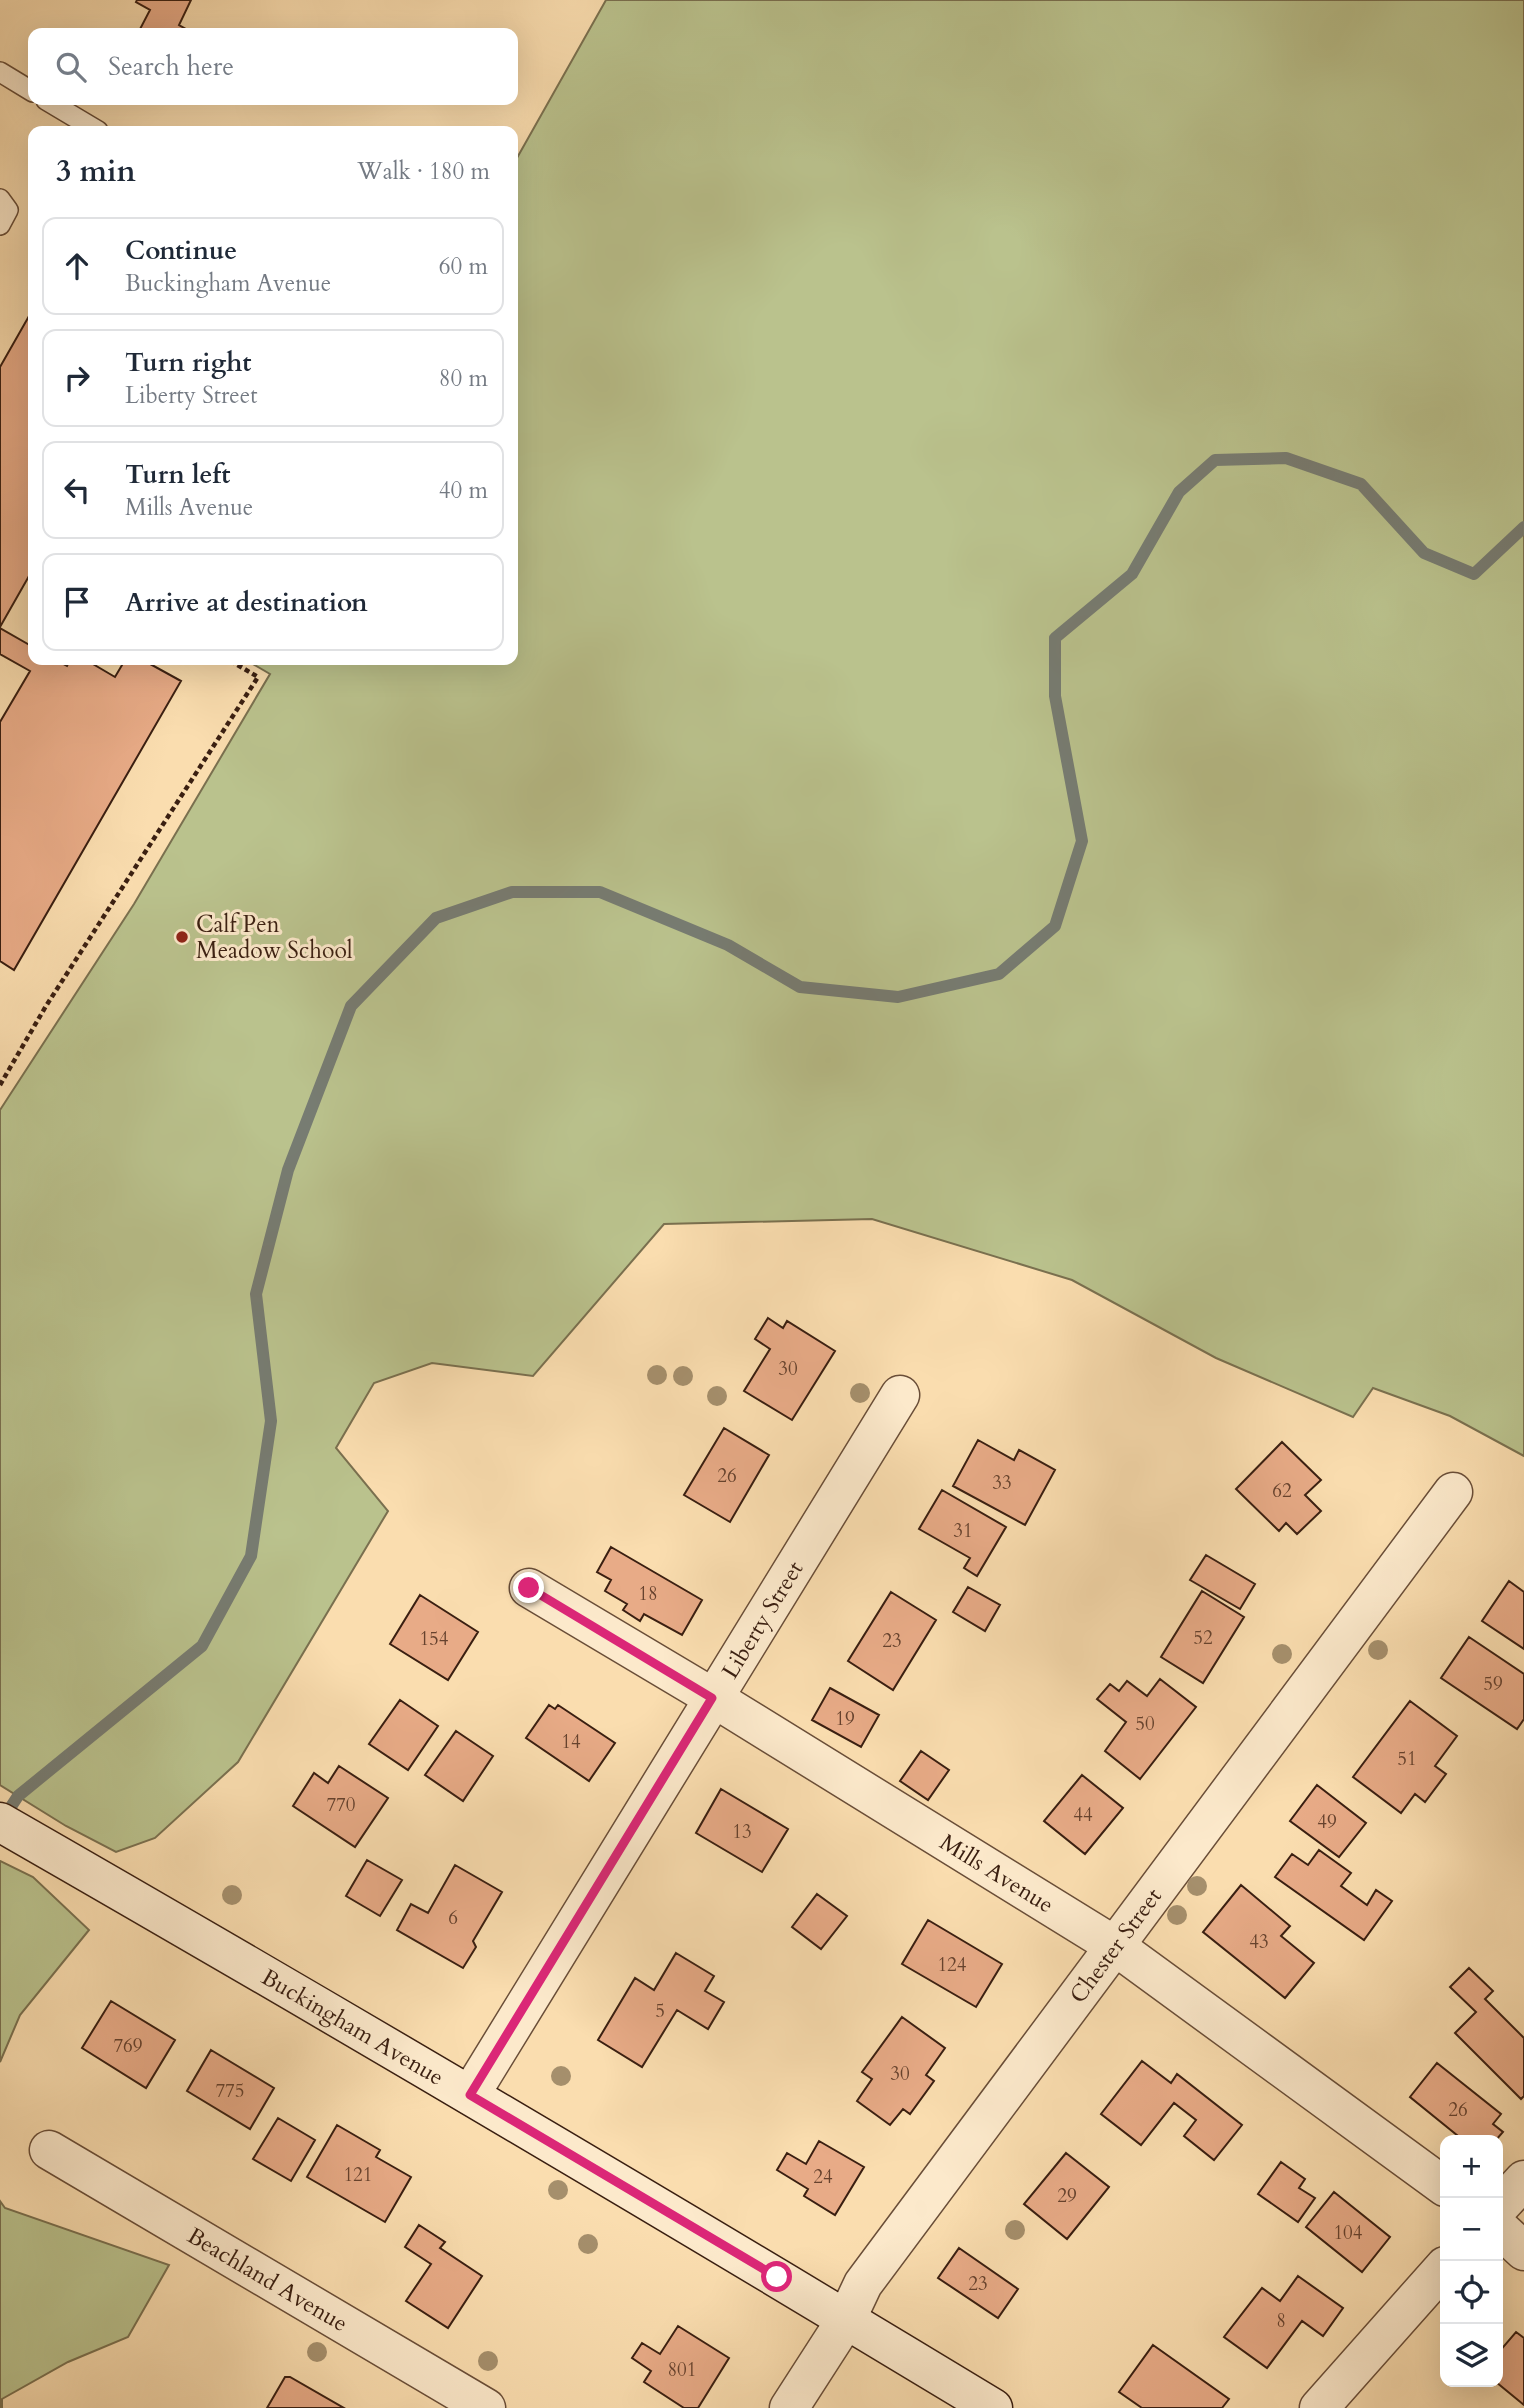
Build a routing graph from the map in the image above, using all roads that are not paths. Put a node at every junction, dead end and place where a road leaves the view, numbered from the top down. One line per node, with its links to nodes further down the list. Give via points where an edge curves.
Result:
1 (0, 72): 2 (lane)
2 (28, 89)
3 (54, 105): 4 (lane)
4 (90, 126)
5 (0, 199): 6 (lane, via 8,210)
6 (0, 225)
7 (900, 1395): 10 (street, Liberty Street)
8 (1453, 1492): 12 (street, Chester Street)
9 (529, 1588): 10 (street, Mills Avenue)
10 (712, 1698): 12 (street, Mills Avenue); 13 (street, Liberty Street)
11 (0, 1822): 13 (street, Buckingham Avenue)
12 (1115, 1946): 16 (street, Mills Avenue); 21 (street, Chester Street, via 863,2284)
13 (470, 2095): 21 (street, Buckingham Avenue)
14 (50, 2150): 22 (street, Beachland Avenue)
15 (1524, 2180): 17 (street)
16 (1440, 2183)
17 (1503, 2203)
18 (1503, 2232): 19 (street)
19 (1524, 2251)
20 (1440, 2272): 25 (street)
21 (847, 2318): 23 (street, Chester Street); 24 (street, Buckingham Avenue)
22 (486, 2408)
23 (789, 2408)
24 (993, 2408)
25 (1319, 2408)

